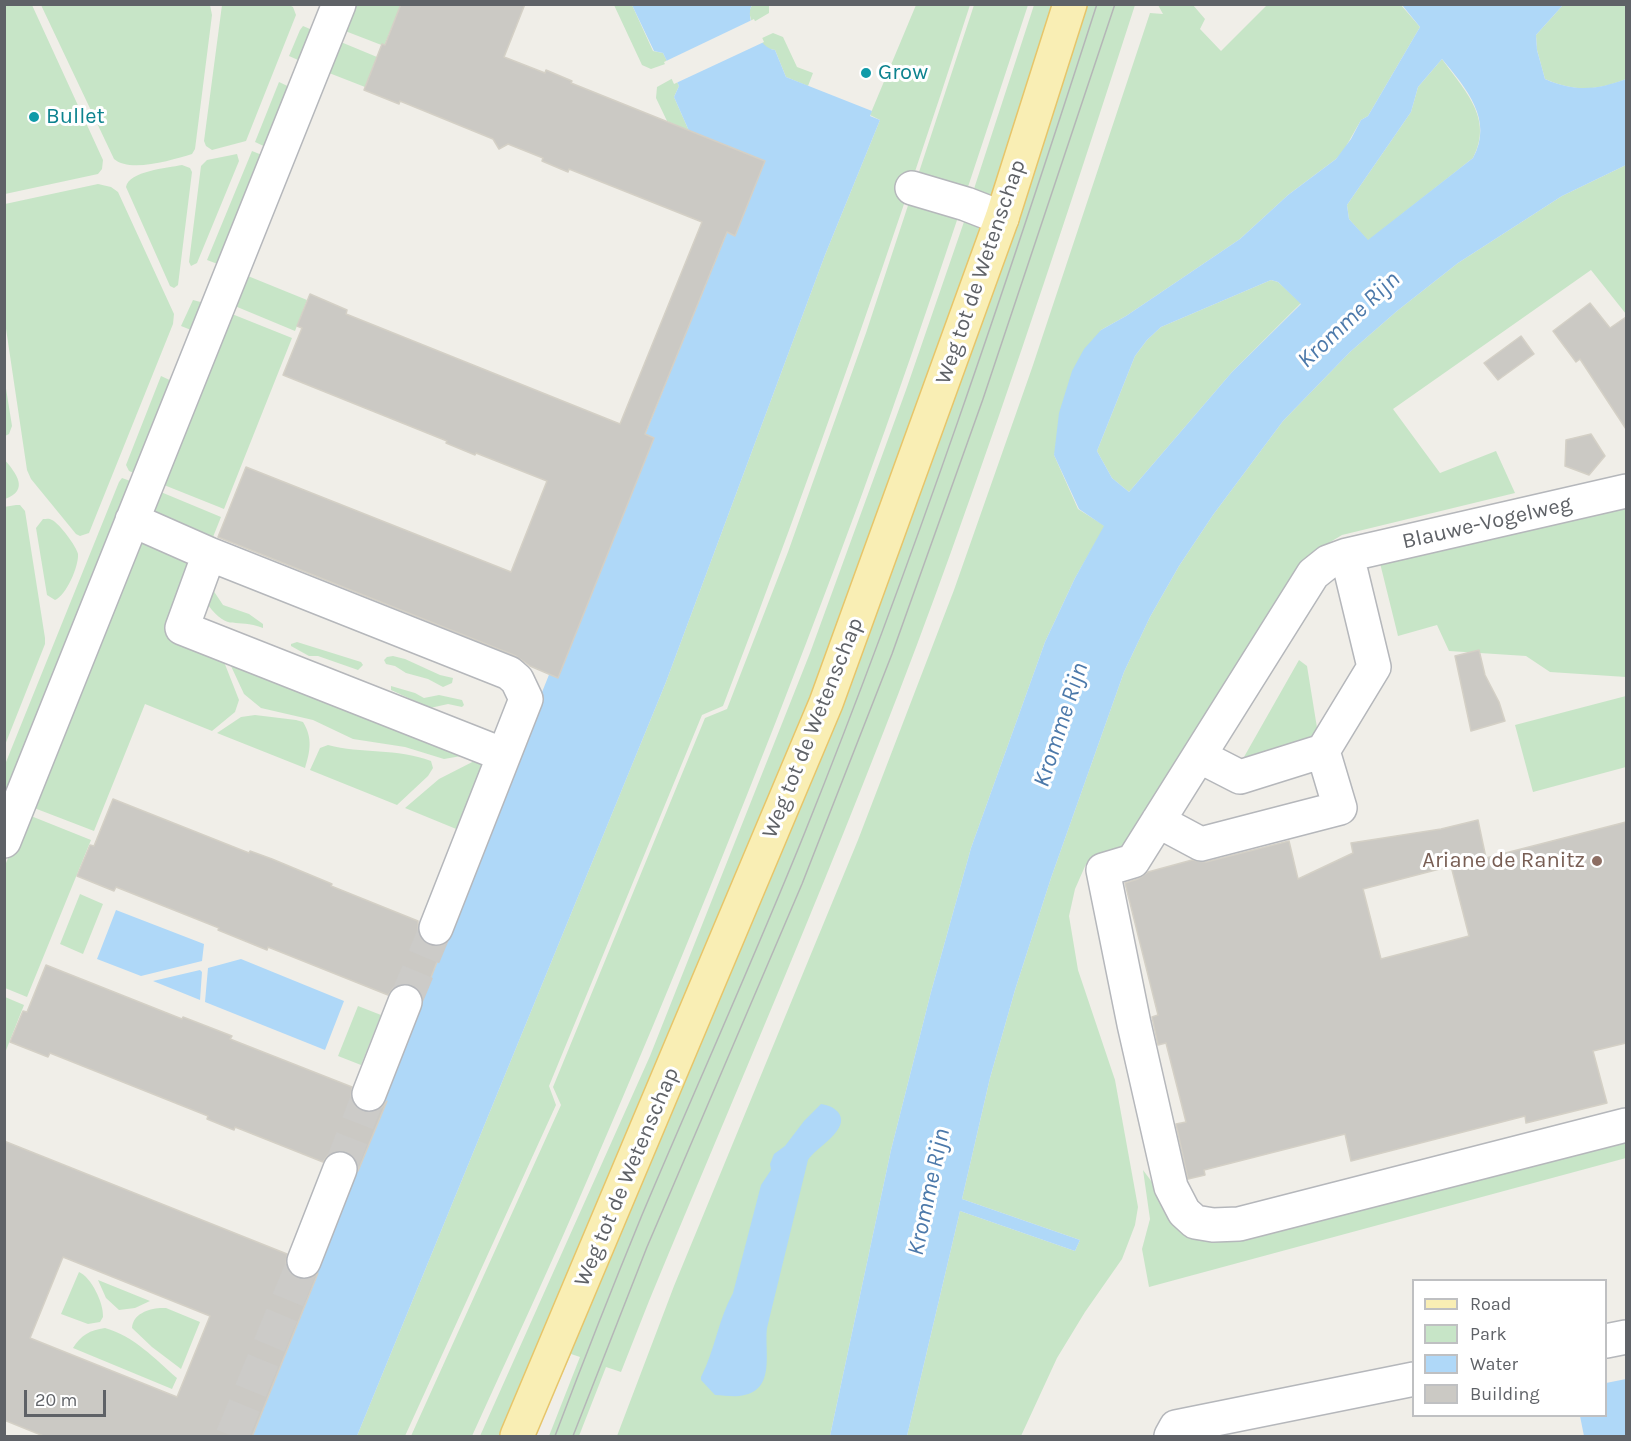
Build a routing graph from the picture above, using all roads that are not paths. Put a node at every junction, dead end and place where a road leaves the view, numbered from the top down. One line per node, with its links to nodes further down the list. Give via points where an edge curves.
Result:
1 (339, 4): 6 (street)
2 (1070, 4): 4 (main road, Weg tot de Wetenschap)
3 (912, 188): 4 (street)
4 (1002, 218): 23 (main road, Weg tot de Wetenschap, via 826,703)
5 (1626, 491): 8 (street, Blauwe-Vogelweg)
6 (132, 519): 7 (street); 13 (street)
7 (209, 554): 10 (street, via 509,673 526,699); 10 (street, via 182,628)
8 (1347, 555): 9 (street, via 1374,667); 11 (street, Blauwe-Vogelweg, via 1328,562 1313,574)
9 (1323, 751): 11 (street, via 1240,777); 12 (street, via 1340,808 1201,844)
10 (504, 755): 14 (street)
11 (1199, 756): 12 (street, Blauwe-Vogelweg)
12 (1158, 820): 17 (street, Blauwe-Vogelweg, via 1133,861 1103,870 1171,1187 1184,1212 1195,1222 1239,1224)
13 (4, 841)
14 (436, 928)
15 (405, 1002): 16 (street)
16 (369, 1094)
17 (1626, 1125)
18 (340, 1169): 19 (street)
19 (304, 1261)
20 (1626, 1337): 21 (street)
21 (1607, 1341)
22 (1412, 1379): 24 (street, via 1176,1427)
23 (517, 1437)
24 (1172, 1437)

